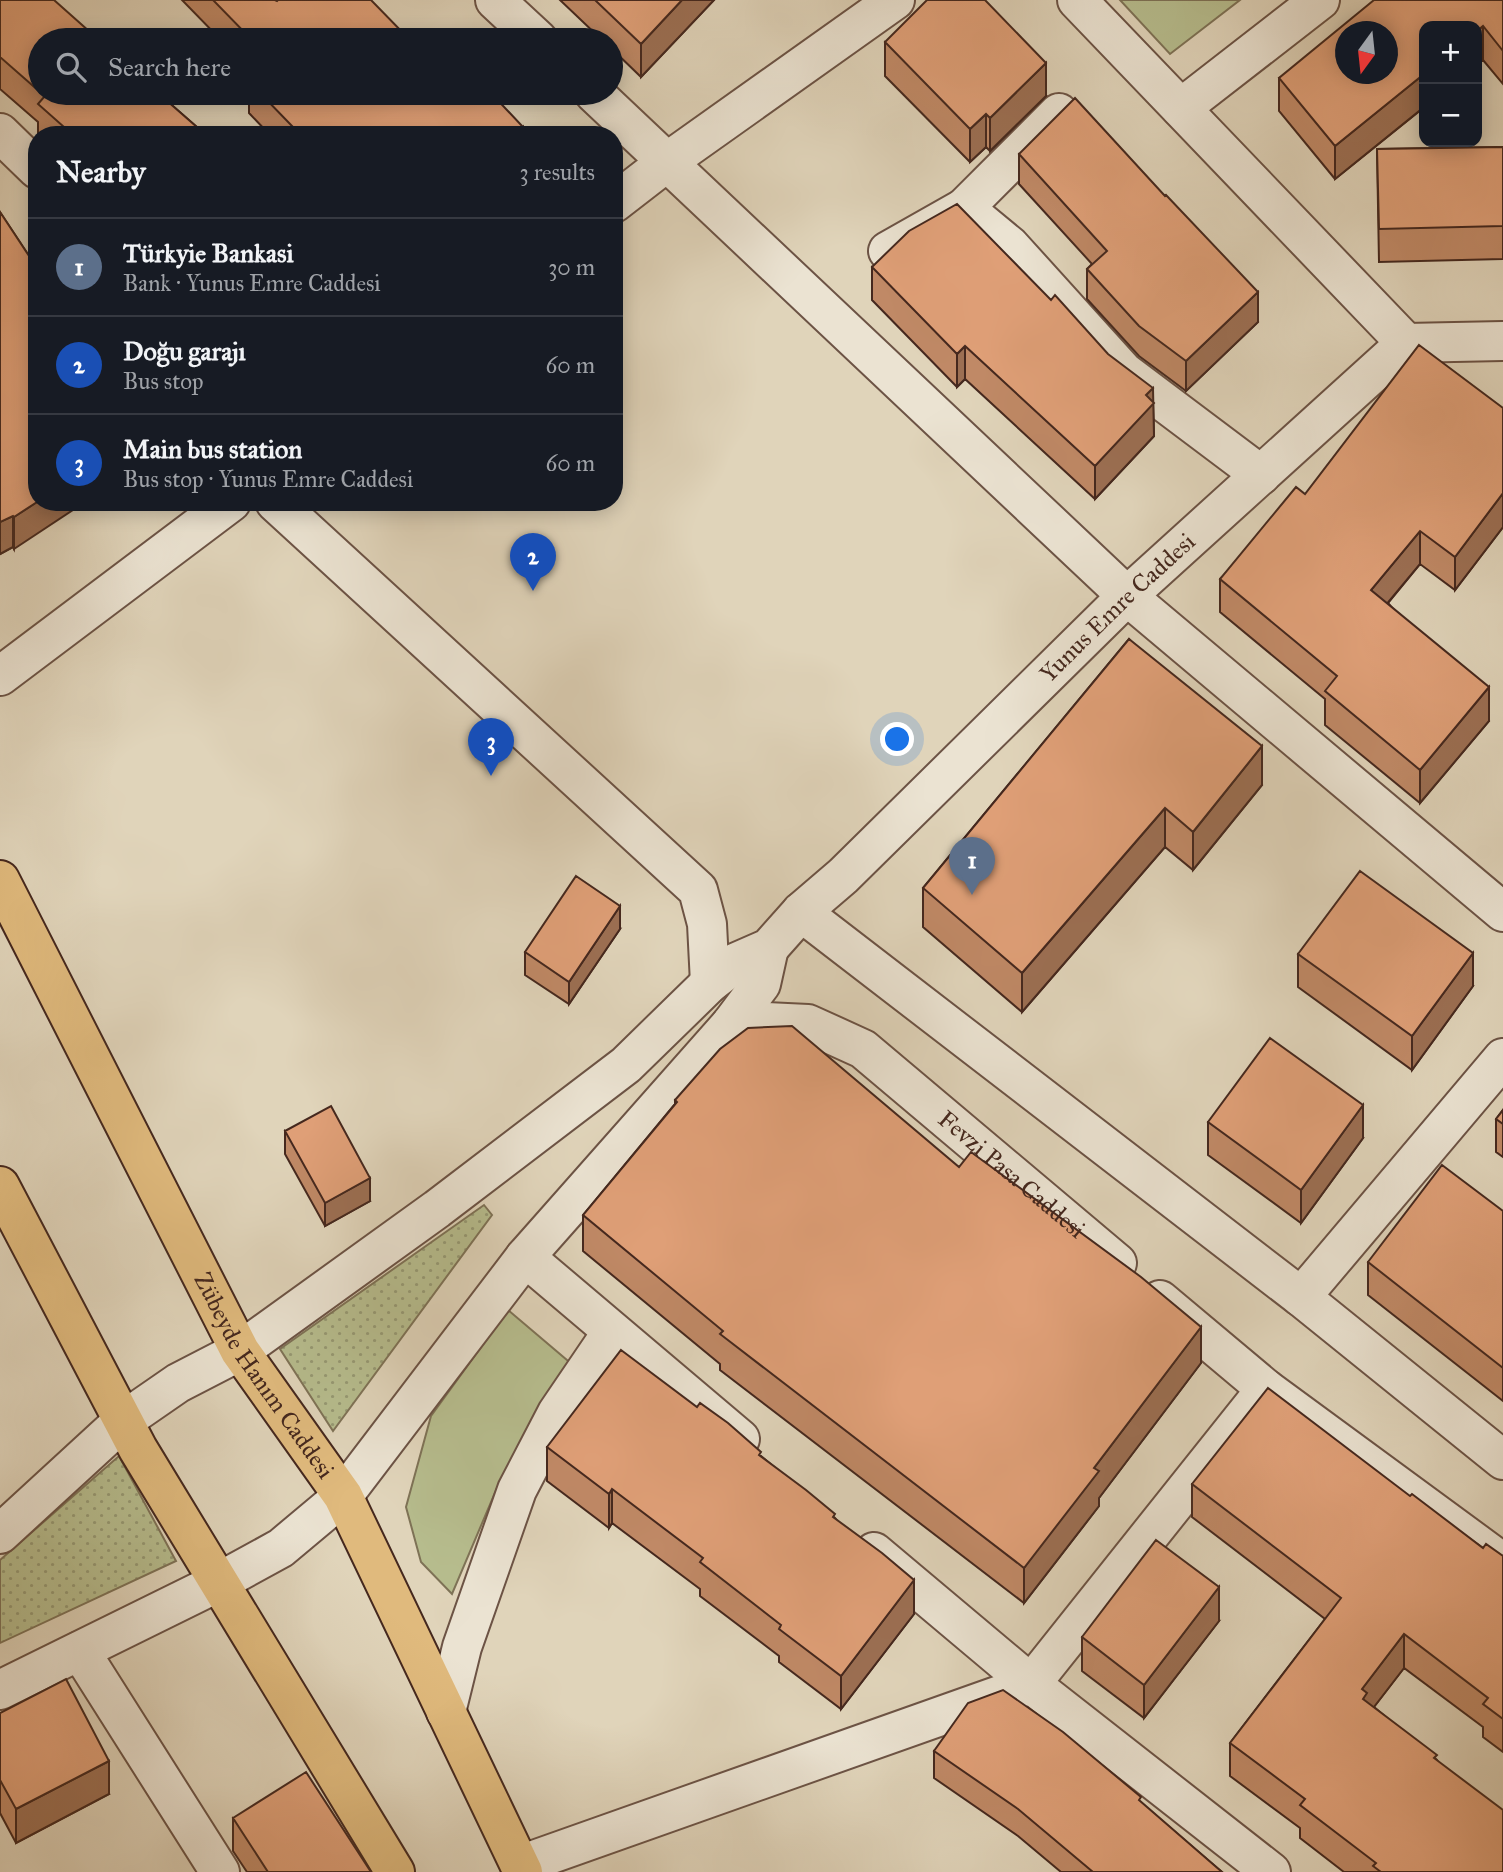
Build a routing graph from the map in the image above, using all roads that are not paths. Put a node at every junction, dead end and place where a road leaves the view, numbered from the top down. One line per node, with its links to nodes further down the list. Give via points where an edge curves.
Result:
1 (495, 0): 5 (street)
2 (895, 0): 11 (street)
3 (1077, 0): 7 (street)
4 (1320, 0): 7 (street)
5 (525, 28)
6 (607, 105): 11 (street)
7 (1181, 108): 16 (street)
8 (1059, 113): 13 (street)
9 (0, 133): 10 (street)
10 (28, 160)
11 (667, 162): 12 (street); 20 (street)
12 (623, 196)
13 (964, 208): 14 (street); 17 (street, via 1010,246 1124,372)
14 (888, 251)
15 (1503, 341): 16 (street)
16 (1406, 343): 17 (street, Yunus Emre Caddesi)
17 (1261, 475): 20 (street, Yunus Emre Caddesi)
18 (219, 511): 21 (street)
19 (285, 511): 26 (street, via 698,890 707,924)
20 (1127, 596): 23 (street, Yunus Emre Caddesi); 24 (street)
21 (0, 676)
22 (0, 880): 33 (main road, Zübeyde Hanım Caddesi)
23 (801, 912): 25 (street, Yunus Emre Caddesi); 31 (street)
24 (1503, 912)
25 (769, 948): 26 (street, via 737,962); 27 (street, via 761,984)
26 (710, 983): 33 (street, via 626,1065 438,1209)
27 (730, 1024): 30 (street); 34 (street, Fevzi Pasa Caddesi, via 808,1024 863,1049)
28 (1503, 1058): 31 (street)
29 (0, 1186): 35 (main road)
30 (525, 1257): 32 (street); 38 (street)
31 (1301, 1297): 36 (street)
32 (612, 1332): 37 (street); 46 (street, via 557,1413 517,1490 462,1647)
33 (240, 1351): 35 (street, via 178,1383); 38 (main road, Zübeyde Hanım Caddesi)
34 (1266, 1388): 41 (street, Fevzi Pasa Caddesi); 44 (street)
35 (123, 1421): 39 (street); 42 (main road)
36 (1503, 1460)
37 (769, 1464)
38 (343, 1496): 42 (street, via 281,1548); 46 (main road, Zübeyde Hanım Caddesi)
39 (0, 1534)
40 (853, 1534): 44 (street)
41 (1503, 1563)
42 (219, 1582): 43 (street); 49 (main road)
43 (80, 1651): 45 (street); 48 (street)
44 (1031, 1684): 47 (street); 50 (street)
45 (0, 1690)
46 (446, 1712): 47 (main road, Zübeyde Hanım Caddesi)
47 (522, 1869)
48 (220, 1872)
49 (395, 1872)
50 (1271, 1872)

